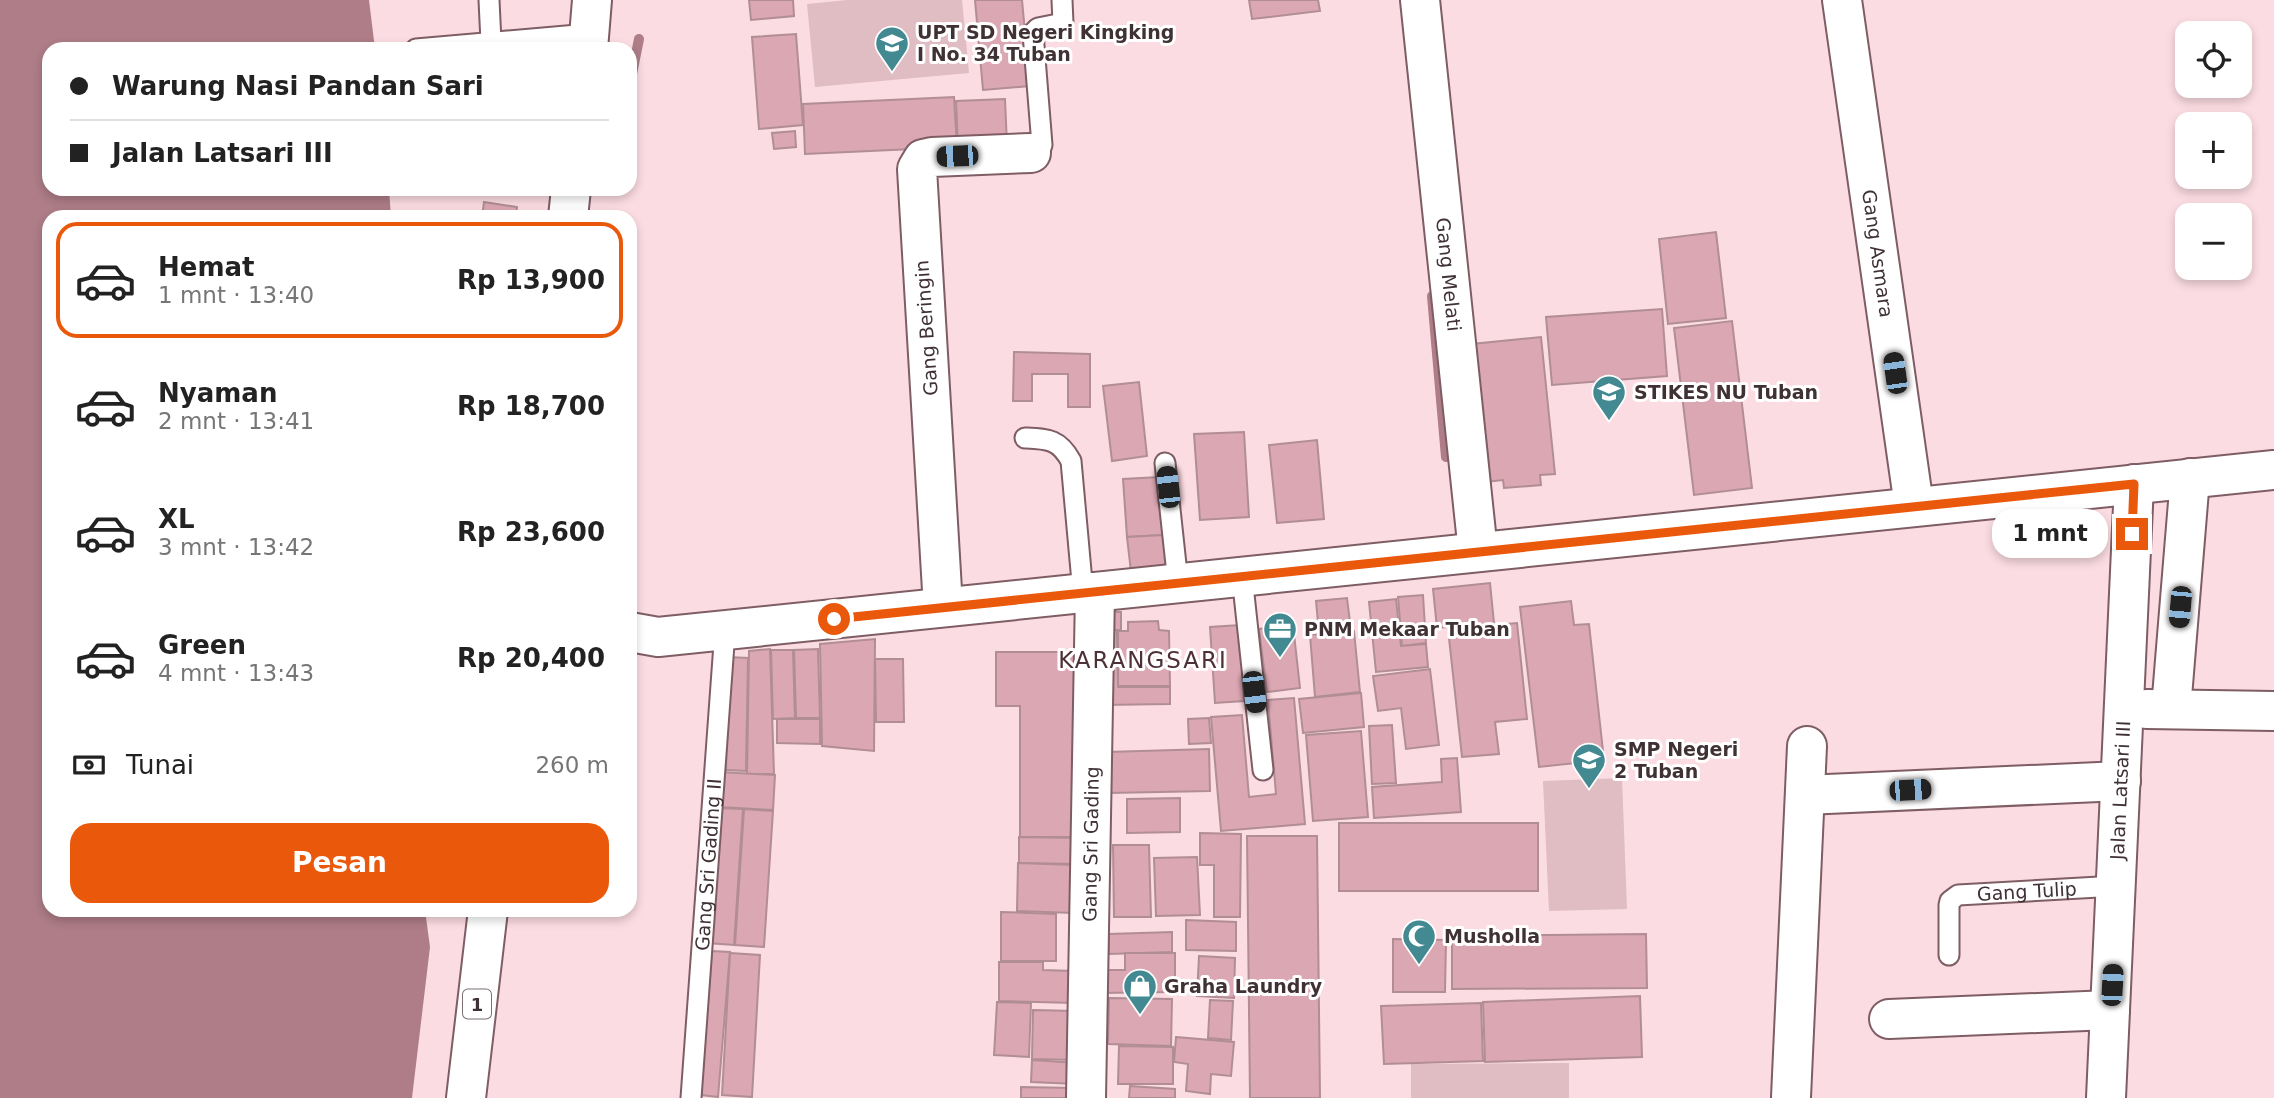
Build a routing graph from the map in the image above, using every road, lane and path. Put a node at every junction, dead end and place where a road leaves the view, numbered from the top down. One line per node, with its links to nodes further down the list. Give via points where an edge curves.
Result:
1 (489, 0): 6 (lane)
2 (1062, 0): 7 (lane, via 1063,23 1033,33 1042,145)
3 (1420, 0): 14 (main road, Gang Melati)
4 (1842, 0): 13 (main road, Gang Asmara)
5 (589, 31): 6 (lane)
6 (491, 42)
7 (1031, 153): 18 (main road, Gang Beringin, via 932,156 923,159 917,169)
8 (1025, 438): 17 (lane, via 1050,440 1071,461)
9 (1165, 463): 16 (lane)
10 (2274, 470): 11 (main road)
11 (2190, 478): 12 (main road); 22 (main road)
12 (2134, 484): 13 (main road); 21 (main road, Jalan Latsari III)
13 (1914, 506): 14 (main road)
14 (1478, 552): 15 (main road)
15 (1242, 576): 16 (main road); 25 (lane)
16 (1178, 583): 17 (main road)
17 (1089, 592): 18 (main road); 36 (main road, Gang Sri Gading)
18 (943, 607): 19 (main road)
19 (725, 630): 20 (main road); 35 (lane, Gang Sri Gading II)
20 (639, 638)
21 (2124, 709): 22 (main road); 26 (main road, Jalan Latsari III)
22 (2171, 709): 23 (main road)
23 (2274, 711)
24 (1807, 746): 27 (main road)
25 (1263, 770)
26 (2121, 781): 27 (main road); 28 (main road, Jalan Latsari III)
27 (1805, 794): 33 (main road)
28 (2117, 886): 30 (lane, Gang Tulip, via 1958,895 1949,905); 31 (main road, Jalan Latsari III)
29 (487, 917): 34 (main road, 1)
30 (1949, 955)
31 (2110, 1010): 32 (main road); 37 (main road, Jalan Latsari III)
32 (1889, 1019)
33 (1791, 1097)
34 (466, 1098)
35 (691, 1098)
36 (1086, 1098)
37 (2106, 1098)

